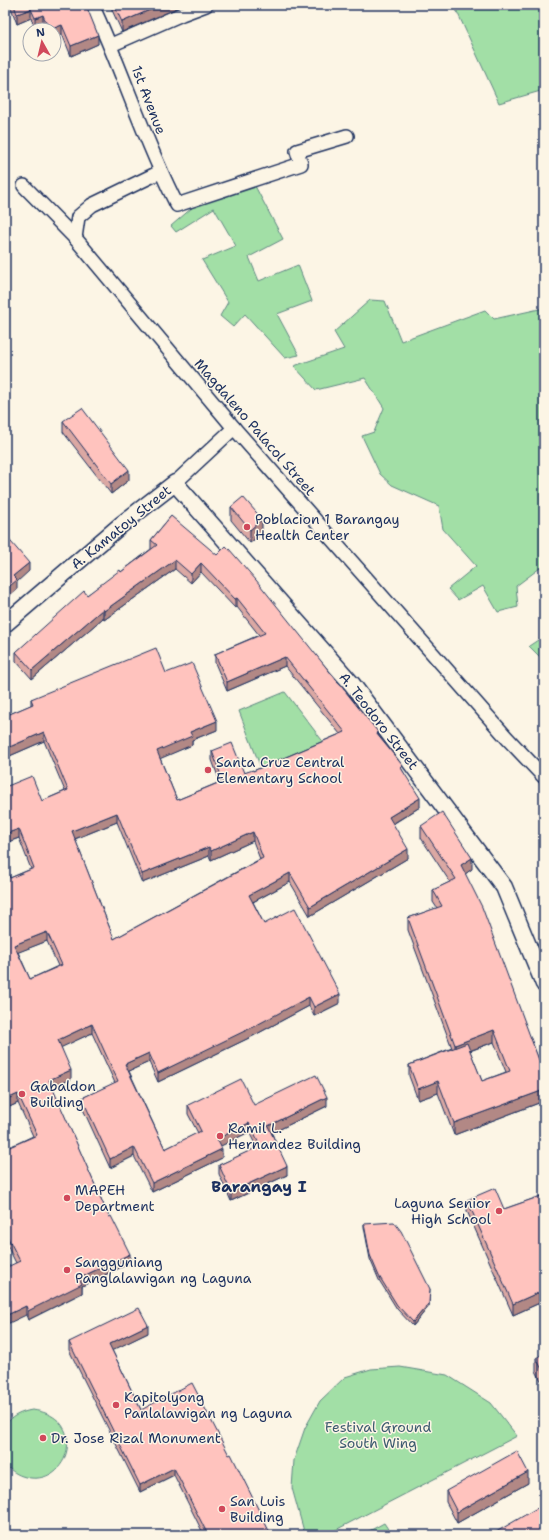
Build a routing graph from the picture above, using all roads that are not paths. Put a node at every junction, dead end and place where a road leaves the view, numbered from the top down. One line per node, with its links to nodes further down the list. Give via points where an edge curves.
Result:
1 (92, 5): 3 (street, 1st Avenue)
2 (206, 5): 3 (street)
3 (111, 45): 5 (street, 1st Avenue)
4 (347, 136): 5 (street, 1st Avenue, via 297,151 301,164 177,205)
5 (160, 172): 7 (street, via 92,205 78,217)
6 (24, 186): 7 (street, Magdaleno Palacol Street)
7 (75, 238): 8 (street, Magdaleno Palacol Street)
8 (234, 428): 9 (street, A. Kamatoy Street); 11 (street, Magdaleno Palacol Street)
9 (175, 483): 10 (street, A. Kamatoy Street, via 122,524); 12 (street, A. Teodoro Street, via 352,684 504,887)
10 (5, 624)
11 (544, 777)
12 (544, 984)

